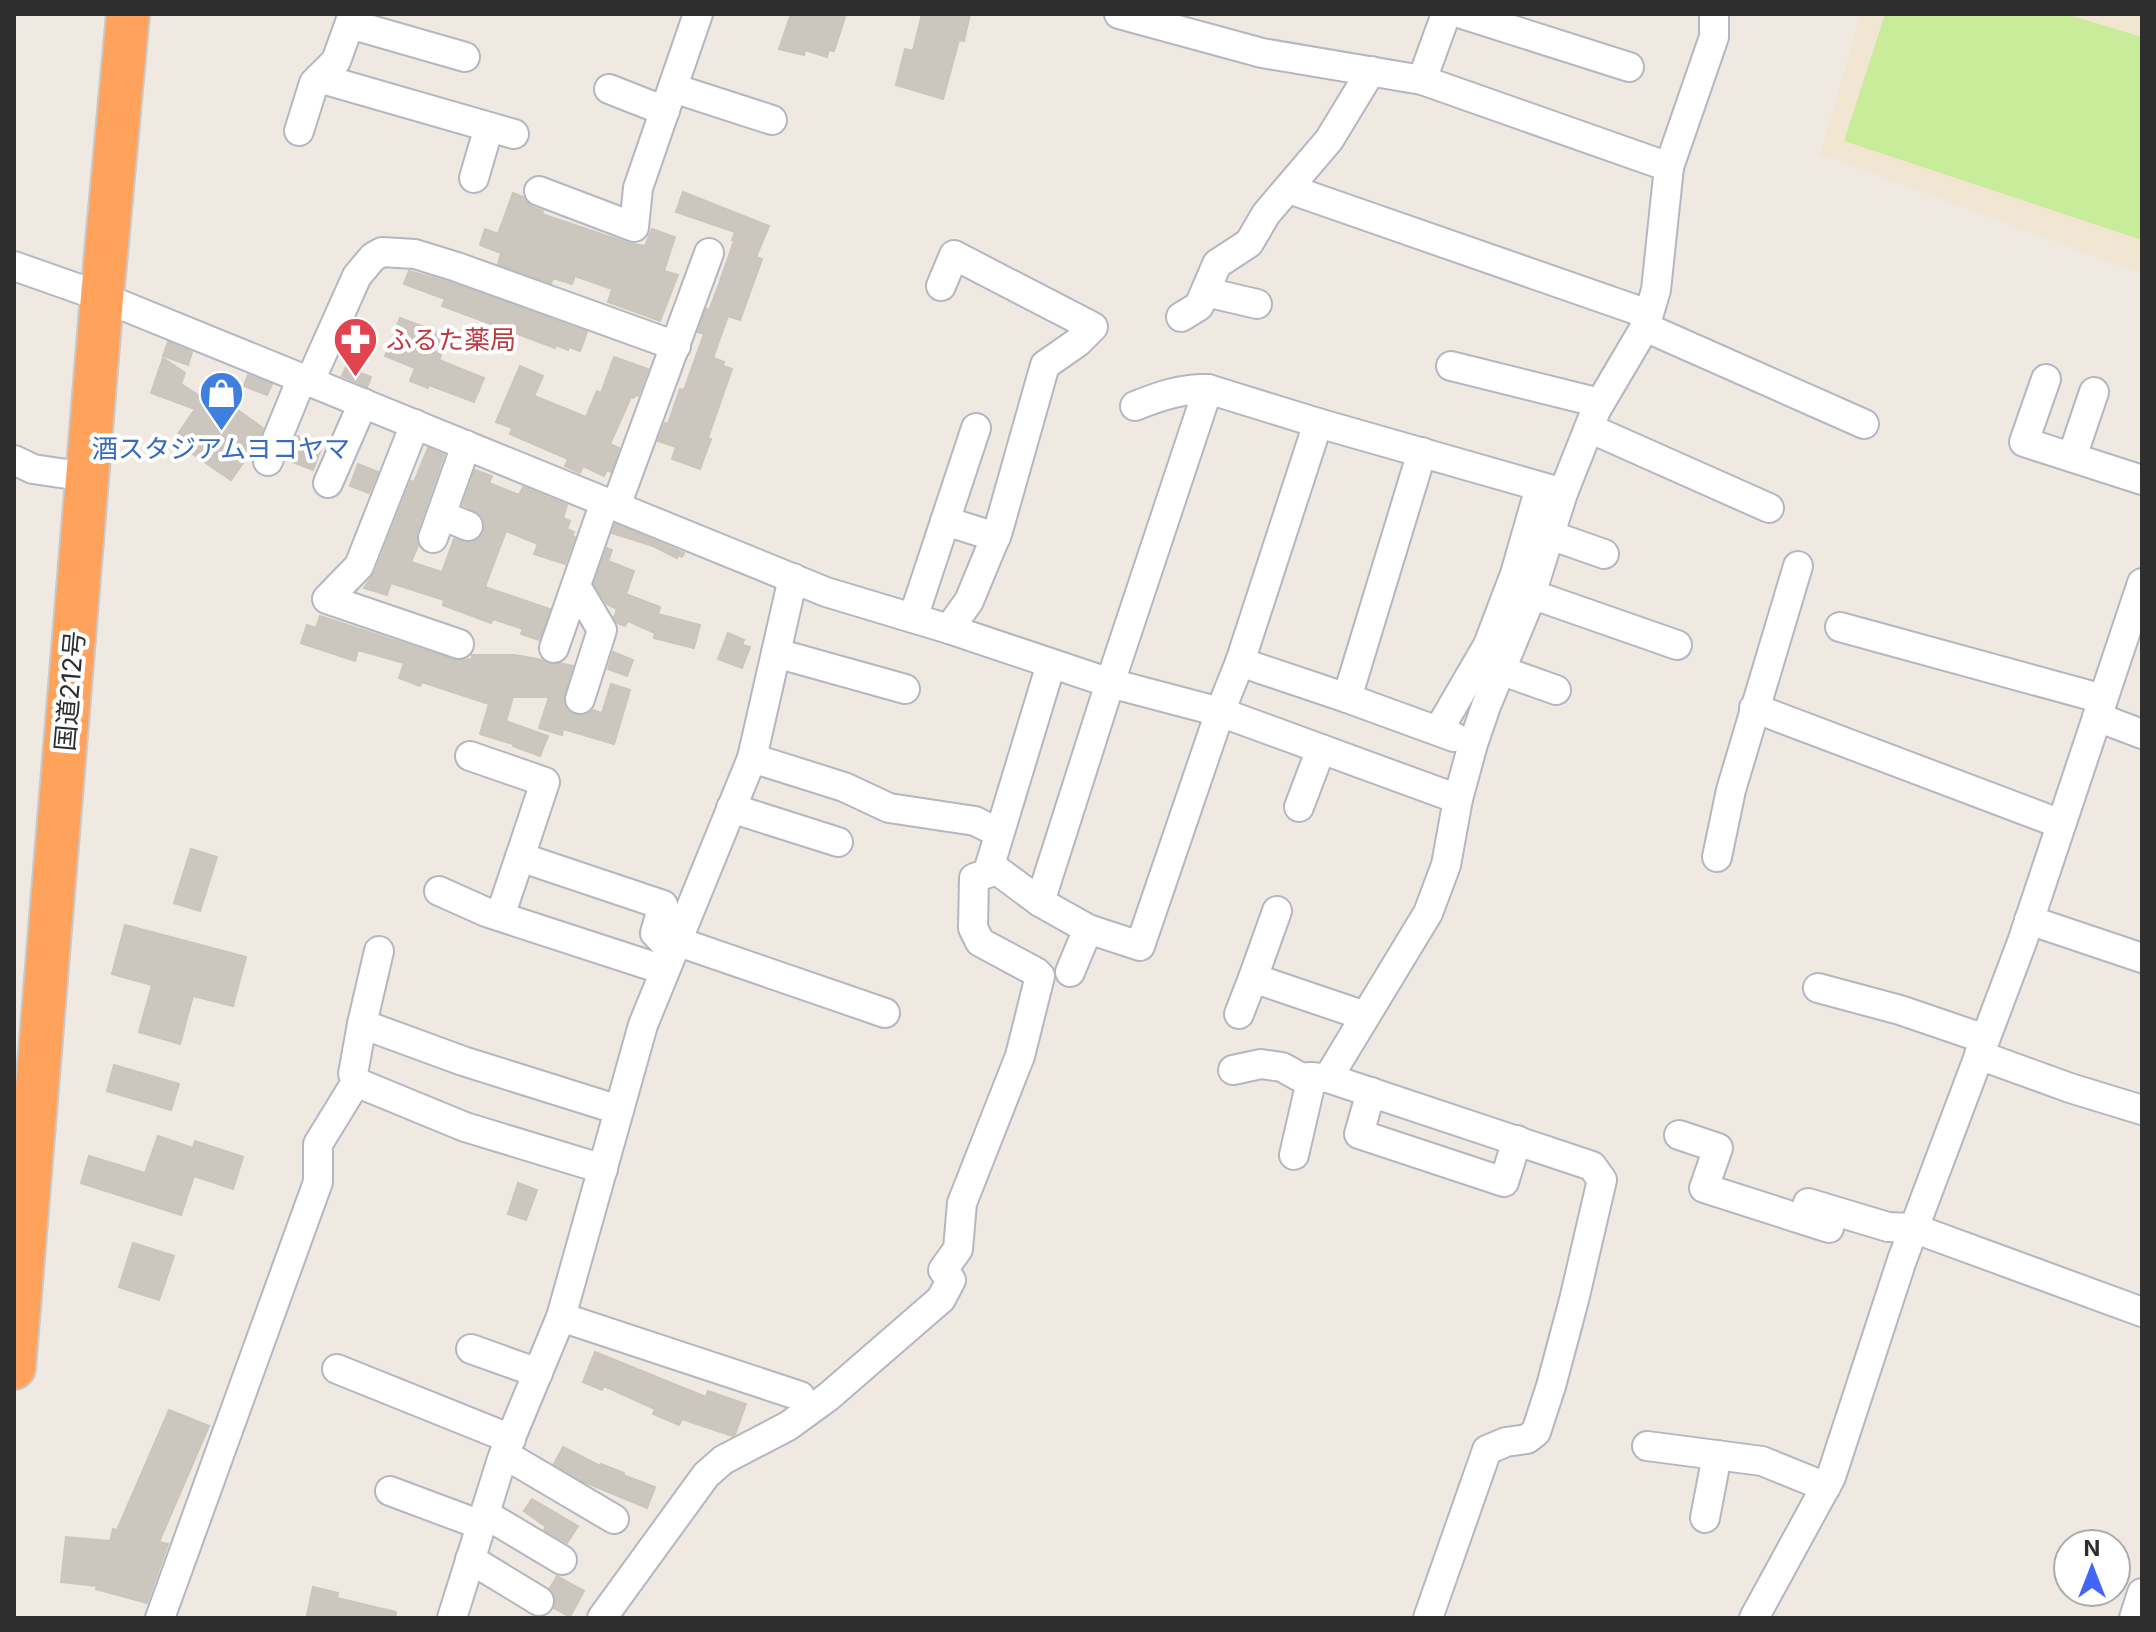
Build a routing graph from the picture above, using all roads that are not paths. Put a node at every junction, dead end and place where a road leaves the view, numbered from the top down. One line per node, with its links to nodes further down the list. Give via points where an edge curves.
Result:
1 (128, 14): 25 (highway, 国道212号)
2 (698, 14): 14 (street)
3 (1119, 14): 10 (street, via 1262,53)
4 (1446, 14): 12 (street)
5 (1462, 14): 9 (street)
6 (1714, 14): 17 (street, via 1714,37)
7 (352, 19): 8 (street); 11 (street, via 336,61)
8 (465, 57)
9 (1629, 67)
10 (1371, 71): 12 (street); 19 (street, via 1329,140)
11 (319, 78): 16 (street); 18 (street, via 502,130)
12 (1422, 80): 17 (street)
13 (609, 89): 14 (street)
14 (669, 99): 15 (street); 20 (street, via 638,188 634,227)
15 (772, 120)
16 (299, 131)
17 (1669, 167): 28 (street, via 1656,290)
18 (474, 178)
19 (1289, 189): 24 (street, via 1249,243 1217,264); 28 (street)
20 (539, 191)
21 (709, 253): 29 (street)
22 (14, 266): 25 (street)
23 (941, 286): 56 (street, via 954,255 1093,327 1045,365)
24 (1206, 292): 26 (street); 27 (street, via 1199,306)
25 (102, 297): 31 (street); 47 (highway, 国道212号)
26 (1257, 304)
27 (1181, 317)
28 (1646, 320): 37 (street); 40 (street)
29 (676, 346): 31 (street, via 457,267 415,254 382,252 357,276); 51 (street)
30 (1451, 366): 37 (street)
31 (306, 379): 35 (street); 46 (street)
32 (2046, 379): 44 (street, via 2024,442)
33 (1208, 389): 36 (street, via 1193,388); 38 (street); 74 (street)
34 (2094, 392): 44 (street)
35 (363, 403): 39 (street); 49 (street)
36 (1135, 406)
37 (1594, 416): 50 (street); 52 (street)
38 (1318, 423): 43 (street); 71 (street)
39 (415, 424): 42 (street); 67 (street, via 359,566 327,599)
40 (1864, 424)
41 (976, 428): 53 (street)
42 (466, 445): 51 (street); 54 (street, via 437,526)
43 (1422, 452): 50 (street); 77 (street)
44 (2072, 457): 48 (street)
45 (14, 460): 47 (street, via 33,469)
46 (268, 461)
47 (87, 477): 123 (highway, 国道212号)
48 (2142, 480)
49 (328, 483)
50 (1552, 490): 55 (street); 82 (street, via 1488,645)
51 (610, 504): 59 (street); 61 (street)
52 (1769, 508)
53 (945, 521): 56 (street); 63 (street)
54 (468, 526)
55 (1550, 535): 57 (street); 62 (street)
56 (996, 537): 66 (street, via 969,601)
57 (1604, 554)
58 (1798, 566): 79 (street)
59 (793, 578): 63 (street); 70 (street)
60 (2142, 583): 65 (street)
61 (576, 586): 69 (street); 78 (street, via 602,630)
62 (1531, 594): 68 (street); 73 (street)
63 (913, 618): 66 (street)
64 (1840, 627): 80 (street)
65 (2135, 627): 80 (street)
66 (949, 629): 72 (street)
67 (459, 644)
68 (1677, 645)
69 (554, 648)
70 (776, 653): 75 (street); 87 (street)
71 (1240, 662): 77 (street); 81 (street)
72 (1051, 664): 74 (street); 92 (street)
73 (1500, 670): 76 (street); 84 (street)
74 (1110, 683): 81 (street); 98 (street)
75 (905, 689)
76 (1556, 690)
77 (1347, 698): 82 (street)
78 (580, 699)
79 (1754, 708): 91 (street); 95 (street)
80 (2100, 708): 83 (street); 91 (street)
81 (1220, 712): 85 (street); 102 (street, via 1140,946)
82 (1438, 731): 84 (street)
83 (2142, 734)
84 (1473, 744): 88 (street)
85 (1321, 749): 88 (street); 89 (street)
86 (470, 756): 94 (street, via 545,782)
87 (752, 758): 90 (street); 92 (street, via 844,787 889,808 975,821)
88 (1458, 799): 111 (street, via 1446,865 1428,913)
89 (1299, 807)
90 (731, 808): 93 (street); 104 (street)
91 (2061, 824): 101 (street)
92 (999, 833): 96 (street, via 990,865)
93 (838, 842)
94 (520, 857): 100 (street); 104 (street, via 663,905 655,933)
95 (1717, 857)
96 (997, 870): 98 (street); 148 (street, via 974,878 973,928 980,942 1040,976 1020,1056 962,1203 958,1249 943,1270 951,1280 941,1299 828,1397 706,1475)
97 (439, 891): 100 (street)
98 (1040, 902): 102 (street)
99 (1277, 911): 107 (street)
100 (500, 916): 104 (street)
101 (2029, 920): 105 (street); 113 (street)
102 (1088, 929): 106 (street)
103 (379, 951): 112 (street)
104 (671, 954): 109 (street); 118 (street, via 643,1025)
105 (2142, 958)
106 (1070, 972)
107 (1253, 978): 110 (street); 111 (street)
108 (1818, 988): 113 (street, via 1900,1010)
109 (885, 1013)
110 (1239, 1014)
111 (1365, 1016): 116 (street)
112 (362, 1024): 115 (street); 118 (street)
113 (1982, 1047): 119 (street, via 2070,1088); 126 (street)
114 (1233, 1070): 116 (street, via 1261,1064)
115 (353, 1074)
116 (1320, 1078): 117 (street); 122 (street)
117 (1371, 1092): 121 (street); 121 (street, via 1359,1134 1373,1139 1504,1182)
118 (619, 1110): 124 (street)
119 (2142, 1110)
120 (1679, 1135): 126 (street, via 1718,1148 1704,1188)
121 (1517, 1140): 149 (street, via 1592,1166 1602,1180 1536,1432 1487,1450)
122 (1294, 1155)
123 (22, 1162): 130 (highway, 国道212号)
124 (603, 1169): 128 (street); 146 (street, via 465,1127 363,1085 353,1087 318,1144 318,1182)
125 (1808, 1203): 126 (street, via 1888,1227)
126 (1909, 1240): 127 (street); 137 (street)
127 (2142, 1312)
128 (561, 1317): 132 (street); 133 (street)
129 (471, 1349): 132 (street)
130 (14, 1368)
131 (337, 1369): 134 (street)
132 (538, 1373): 134 (street)
133 (800, 1396)
134 (507, 1446): 140 (street); 141 (street)
135 (1647, 1446): 136 (street)
136 (1717, 1455): 137 (street, via 1762,1461); 139 (street)
137 (1826, 1487): 150 (street)
138 (390, 1491): 140 (street)
139 (1705, 1518)
140 (483, 1519): 142 (street); 143 (street)
141 (614, 1519)
142 (470, 1559): 145 (street); 147 (street)
143 (562, 1560)
144 (2142, 1593): 151 (street)
145 (539, 1601)
146 (160, 1618)
147 (452, 1618)
148 (602, 1618)
149 (1428, 1618)
150 (1754, 1618)
151 (2134, 1618)

